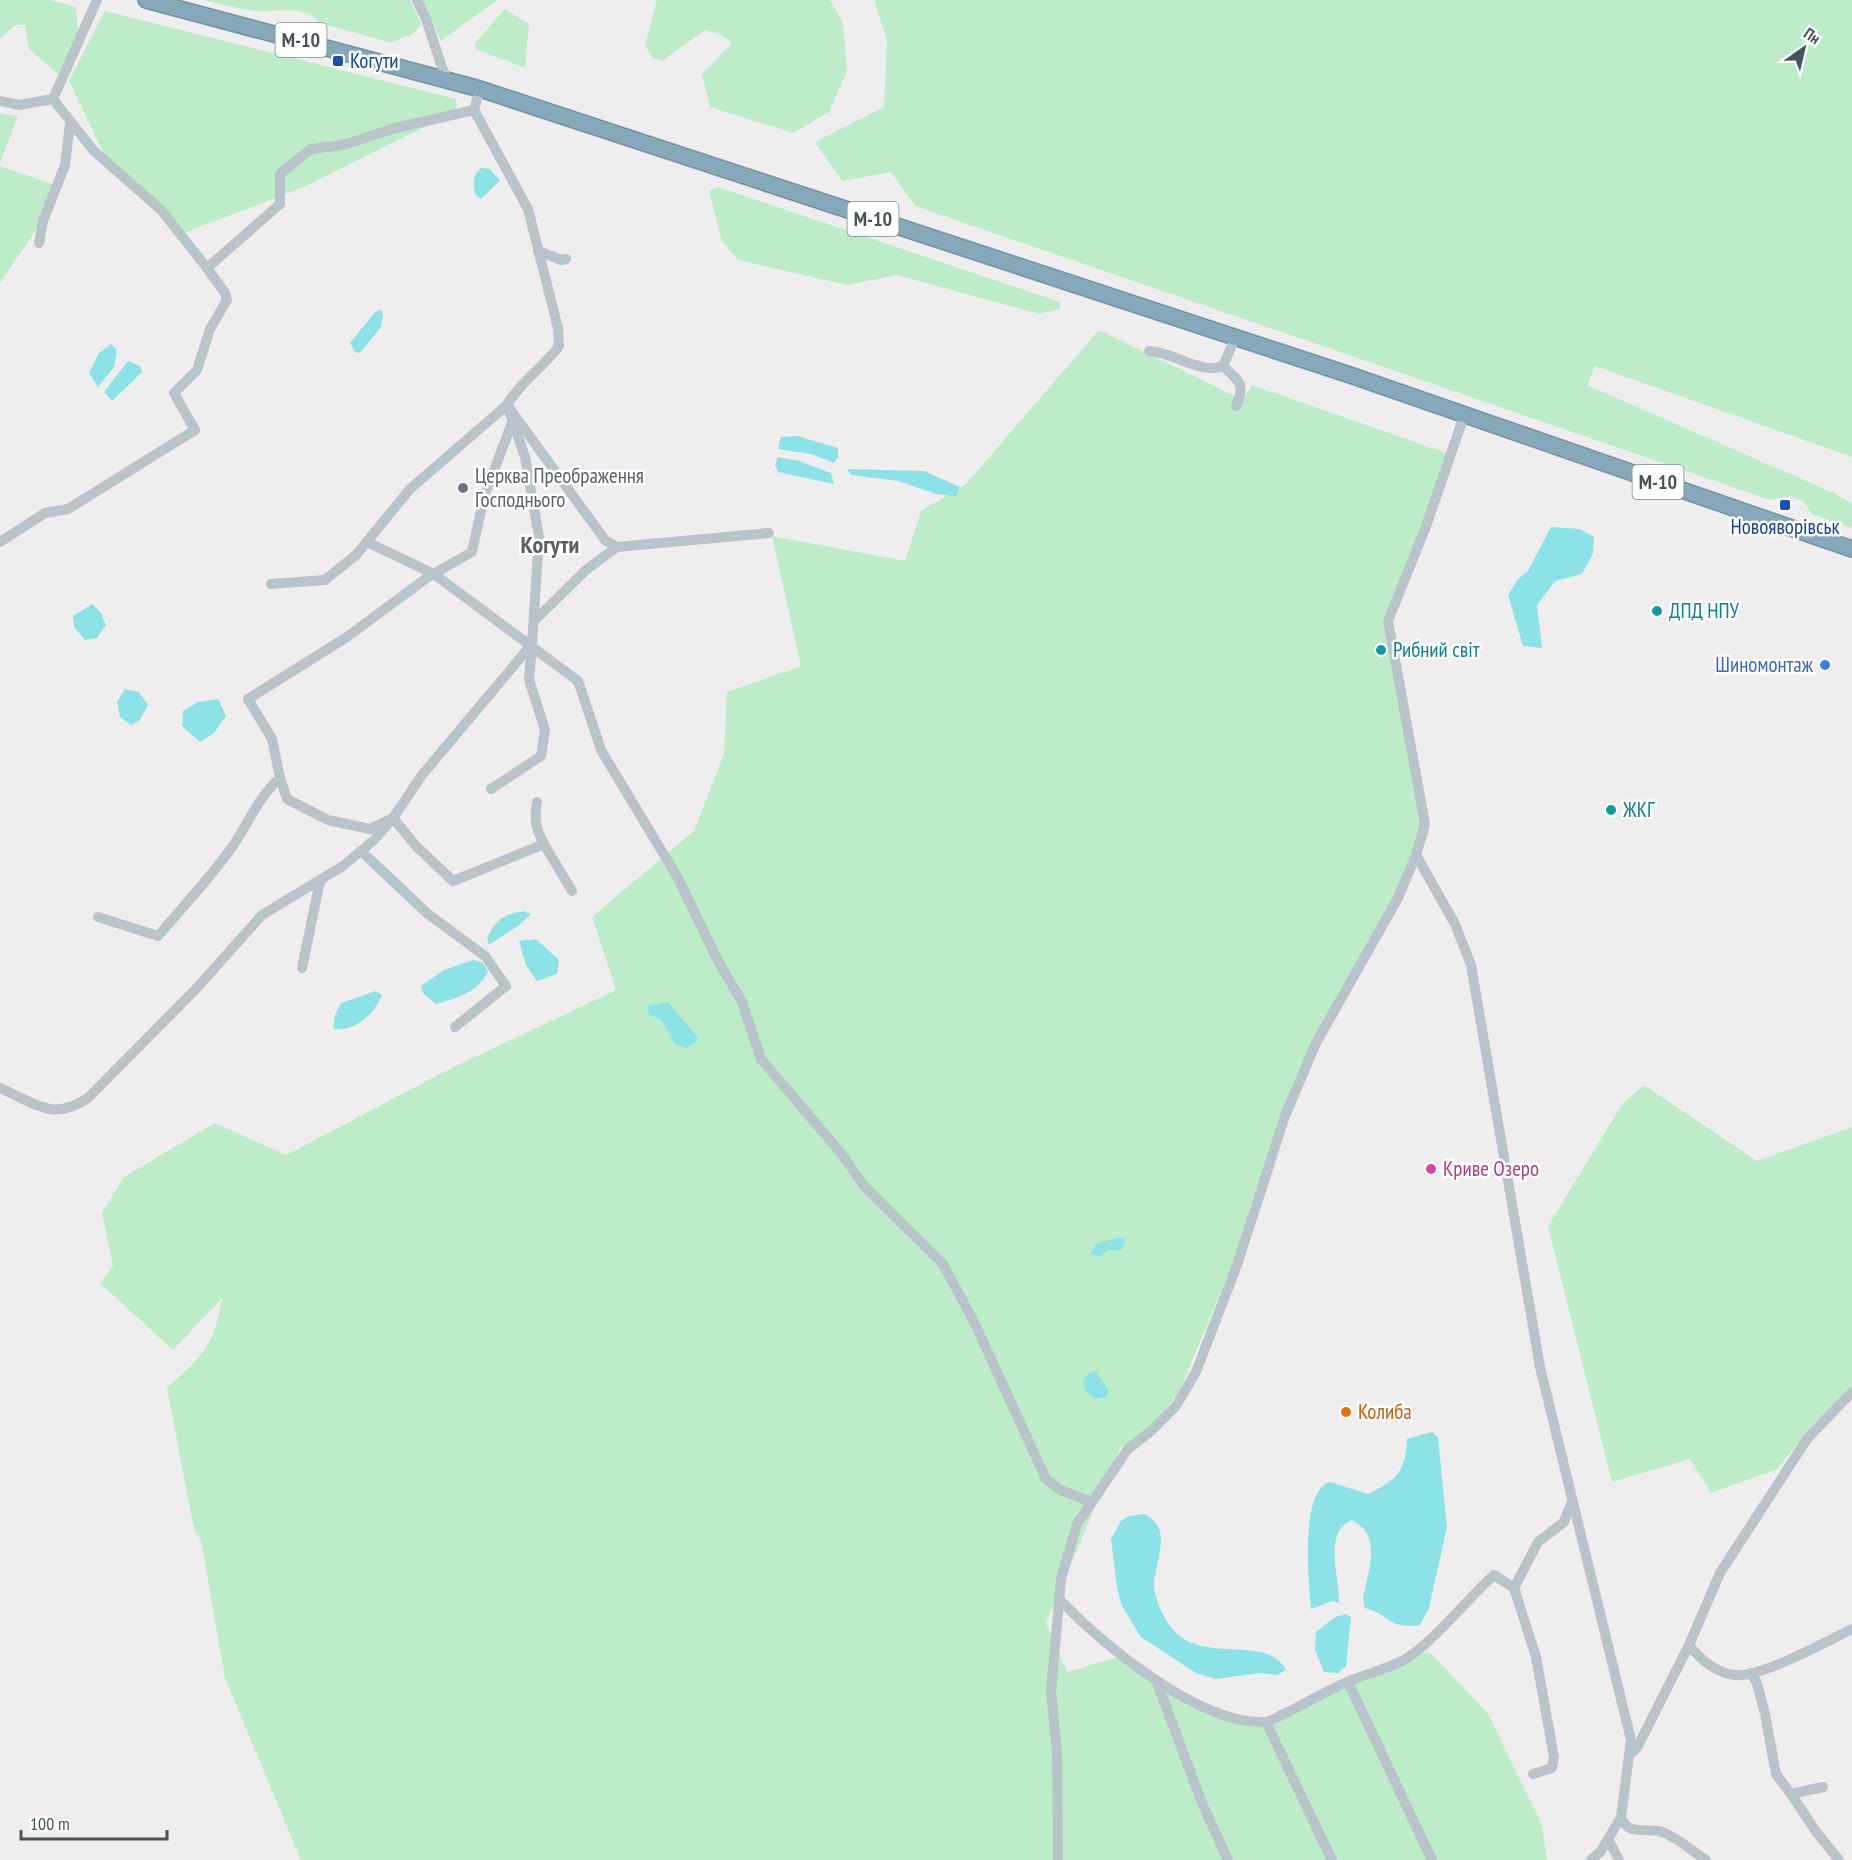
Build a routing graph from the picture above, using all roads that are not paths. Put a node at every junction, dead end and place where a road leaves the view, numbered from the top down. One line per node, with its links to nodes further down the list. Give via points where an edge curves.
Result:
1 (97, 0): 6 (street)
2 (146, 0): 4 (highway, М-10)
3 (417, 0): 4 (street)
4 (446, 79): 5 (highway, М-10)
5 (480, 89): 8 (street); 14 (highway, М-10)
6 (53, 99): 7 (street, via 19,105); 9 (street)
7 (0, 101)
8 (474, 110): 11 (street, via 528,209); 13 (street, via 395,128 343,145 311,149 280,174 280,204)
9 (70, 123): 10 (street, via 65,165 43,221); 13 (street, via 93,150 161,210)
10 (39, 243)
11 (538, 250): 12 (street); 17 (street, via 559,346 518,387)
12 (566, 259)
13 (207, 268): 22 (street, via 227,300 210,329 197,370 174,393 195,430 68,509 45,513)
14 (1236, 338): 16 (street); 19 (highway, М-10)
15 (1149, 351): 16 (street, via 1165,351 1214,370)
16 (1223, 366): 18 (street, via 1240,381 1242,391)
17 (507, 405): 20 (street); 23 (street, via 410,489); 24 (street, via 605,540)
18 (1236, 406)
19 (1464, 416): 25 (highway, М-10); 36 (street, via 1388,621 1425,824)
20 (513, 420): 26 (street, via 484,497 472,552); 28 (street, via 525,457 539,537)
21 (769, 534): 24 (street)
22 (0, 542)
23 (367, 542): 26 (street); 27 (street, via 325,580)
24 (617, 547): 28 (street, via 586,570)
25 (1852, 549)
26 (434, 573): 29 (street); 30 (street, via 347,637 248,699 272,739)
27 (271, 584)
28 (534, 621): 29 (street)
29 (532, 644): 31 (street, via 529,679 545,730 541,756); 33 (street, via 422,775); 45 (street, via 578,681 601,750 678,878 742,1002 761,1059 864,1186 943,1264 1046,1479)
30 (280, 778): 33 (street, via 287,800 328,820 370,829); 39 (street, via 264,792 231,849 158,936)
31 (491, 789)
32 (537, 802): 34 (street, via 537,831)
33 (393, 818): 34 (street, via 453,881); 35 (street)
34 (544, 844): 38 (street)
35 (361, 851): 37 (street); 41 (street, via 428,914 485,956 506,986)
36 (1416, 855): 44 (street, via 1455,924 1471,965 1536,1369); 45 (street, via 1393,909 1316,1043 1285,1116 1238,1265 1196,1372 1176,1406 1128,1449)
37 (320, 881): 40 (street); 42 (street, via 262,915 195,990 75,1107 54,1112)
38 (572, 891)
39 (98, 917)
40 (302, 968)
41 (455, 1027)
42 (0, 1088)
43 (1852, 1392): 49 (street, via 1807,1439 1738,1543 1720,1573)
44 (1572, 1500): 46 (street, via 1564,1522 1538,1542); 54 (street, via 1631,1740)
45 (1091, 1502): 47 (street, via 1077,1524 1061,1579)
46 (1514, 1588): 52 (street, via 1494,1575 1405,1659); 55 (street, via 1536,1657 1554,1757 1552,1767)
47 (1060, 1600): 51 (street, via 1086,1627); 60 (street, via 1051,1692 1059,1795)
48 (1852, 1629): 50 (street)
49 (1689, 1645): 50 (street, via 1702,1662 1734,1675); 54 (street, via 1637,1748)
50 (1751, 1673): 57 (street, via 1766,1714 1776,1773)
51 (1156, 1680): 53 (street, via 1218,1714); 61 (street)
52 (1348, 1682): 53 (street); 63 (street)
53 (1266, 1722): 62 (street)
54 (1629, 1755): 58 (street)
55 (1533, 1774)
56 (1823, 1787): 57 (street)
57 (1791, 1794): 67 (street)
58 (1621, 1817): 59 (street); 66 (street, via 1636,1832 1660,1832)
59 (1608, 1839): 64 (street); 65 (street)
60 (1058, 1860)
61 (1228, 1860)
62 (1332, 1860)
63 (1432, 1860)
64 (1591, 1860)
65 (1619, 1860)
66 (1706, 1860)
67 (1839, 1860)

